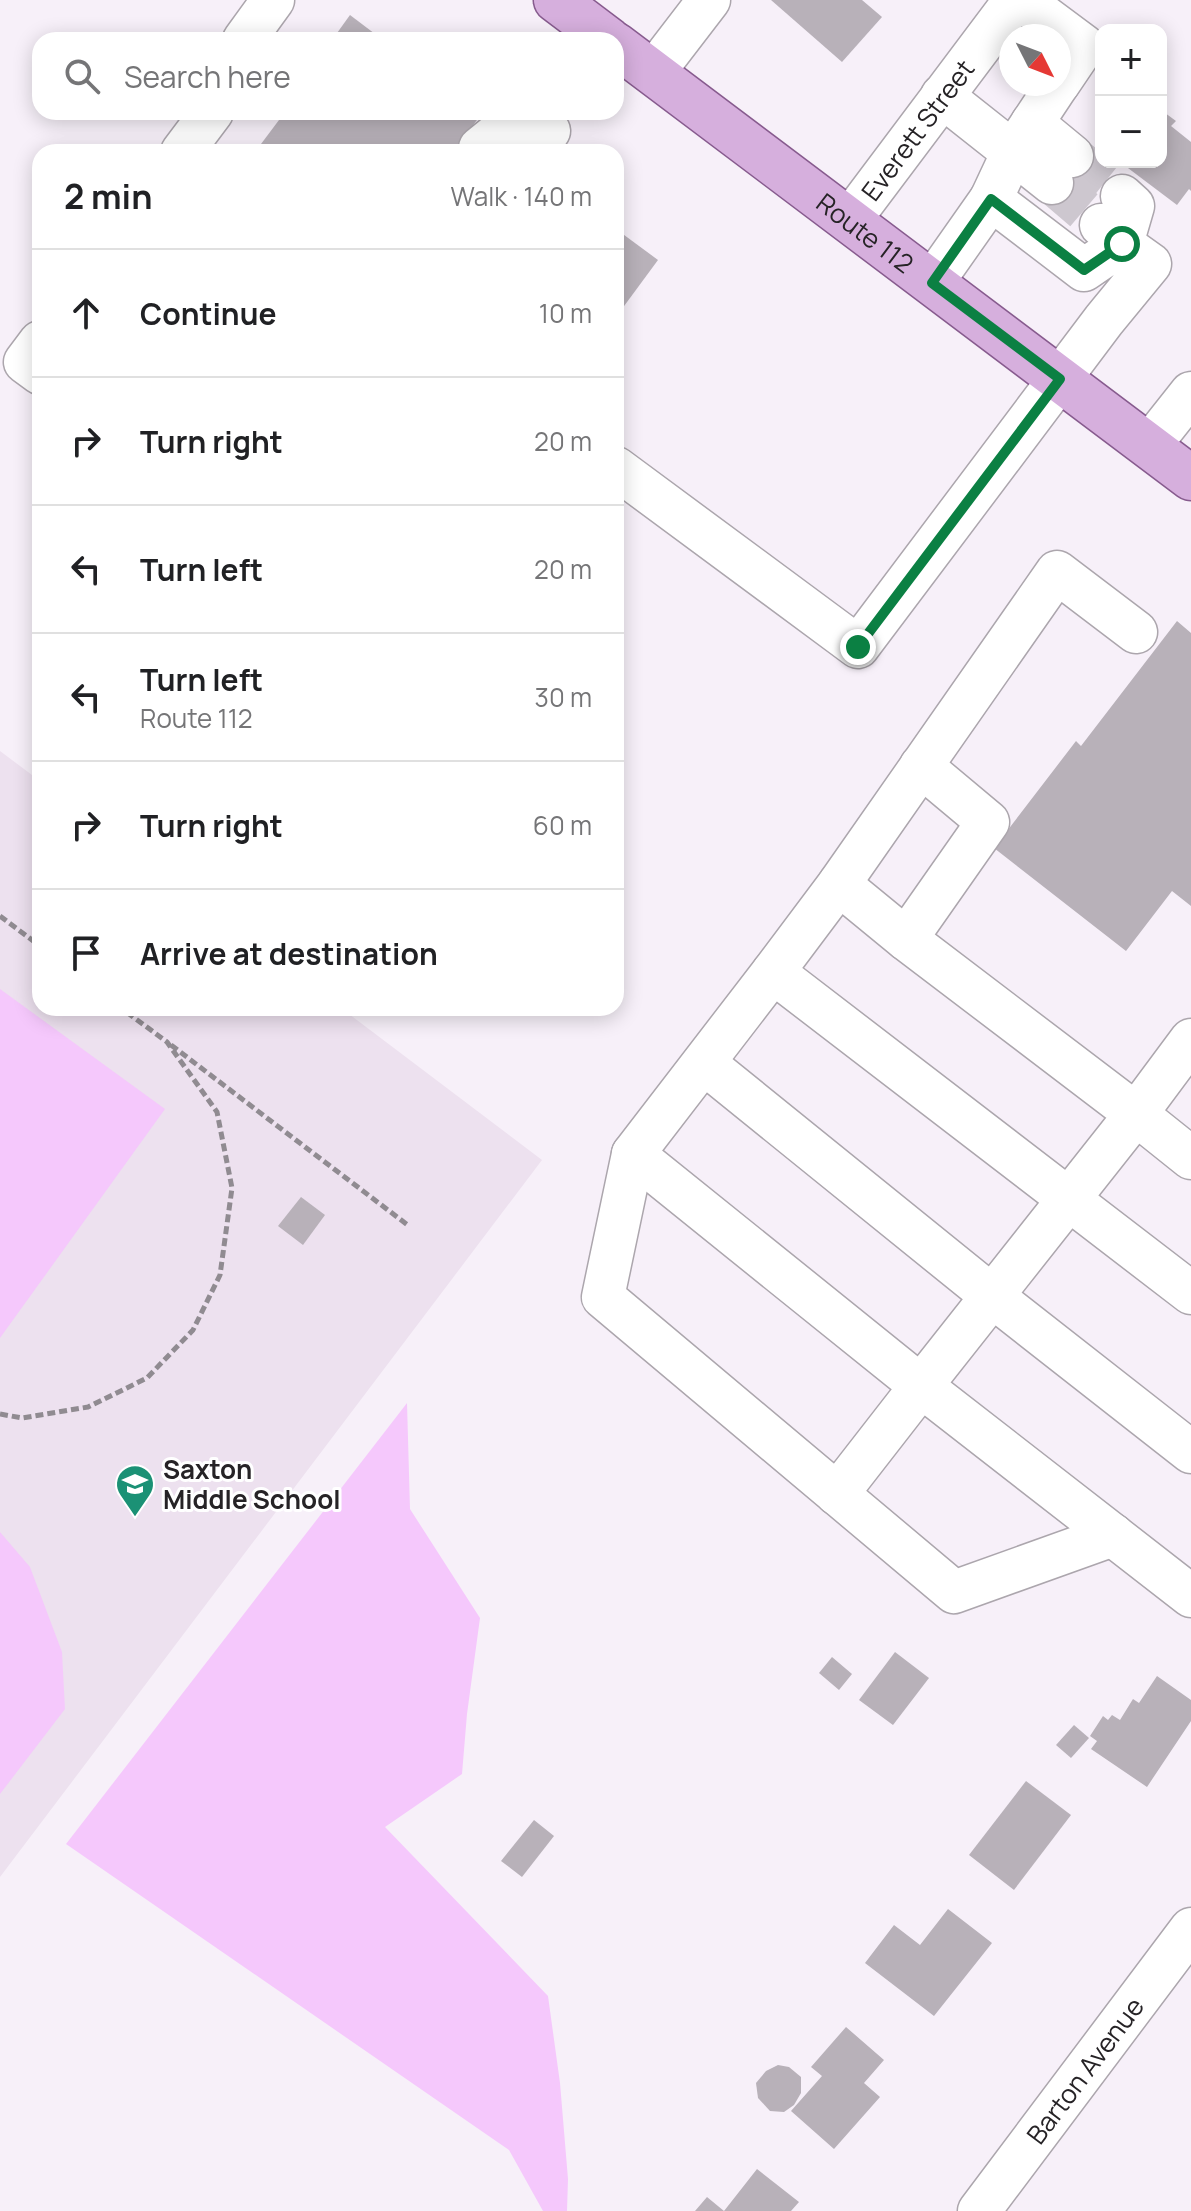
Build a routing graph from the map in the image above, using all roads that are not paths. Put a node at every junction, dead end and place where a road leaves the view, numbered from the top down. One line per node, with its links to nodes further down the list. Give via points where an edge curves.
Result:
1 (273, 0): 7 (street)
2 (556, 0): 8 (main road)
3 (709, 0): 12 (street)
4 (1015, 0): 13 (street, Everett Street)
5 (1022, 0): 6 (street)
6 (1054, 24)
7 (250, 32)
8 (598, 32)
9 (1071, 36): 11 (street, via 1084,46)
10 (624, 51): 12 (main road, Route 112)
11 (1071, 66)
12 (653, 73): 22 (main road, Route 112)
13 (942, 96): 17 (street); 22 (street, Everett Street)
14 (1051, 96): 17 (street)
15 (206, 120): 18 (street)
16 (548, 132): 19 (street, via 496,135)
17 (1022, 138): 20 (street); 21 (street)
18 (188, 144)
19 (485, 144)
20 (1062, 170)
21 (991, 199): 23 (street); 26 (street, via 1084,270 1115,221 1150,264)
22 (849, 221): 23 (main road, Route 112)
23 (932, 283): 26 (main road, Route 112)
24 (32, 353): 25 (street, via 25,362)
25 (32, 367)
26 (1060, 379): 28 (main road, Route 112); 29 (street, via 858,647)
27 (1191, 393): 28 (street)
28 (1149, 446): 30 (main road, Route 112)
29 (624, 474)
30 (1191, 478)
31 (1136, 632): 32 (street, via 1057,572)
32 (921, 766): 33 (street); 34 (street, via 988,822)
33 (839, 884): 34 (street); 35 (street)
34 (906, 939): 38 (street)
35 (773, 972): 37 (street); 41 (street)
36 (1191, 1040): 38 (street)
37 (704, 1063): 39 (street); 43 (street)
38 (1136, 1114): 40 (street); 41 (street)
39 (633, 1154): 44 (street); 46 (street, via 603,1297)
40 (1191, 1158)
41 (1069, 1200): 42 (street); 43 (street)
42 (1191, 1293)
43 (992, 1296): 44 (street); 45 (street)
44 (921, 1386): 46 (street); 47 (street)
45 (1191, 1452)
46 (837, 1494): 47 (street, via 954,1592)
47 (1113, 1535): 48 (street)
48 (1191, 1596)
49 (1191, 1929): 50 (street, Barton Avenue)
50 (979, 2211)

